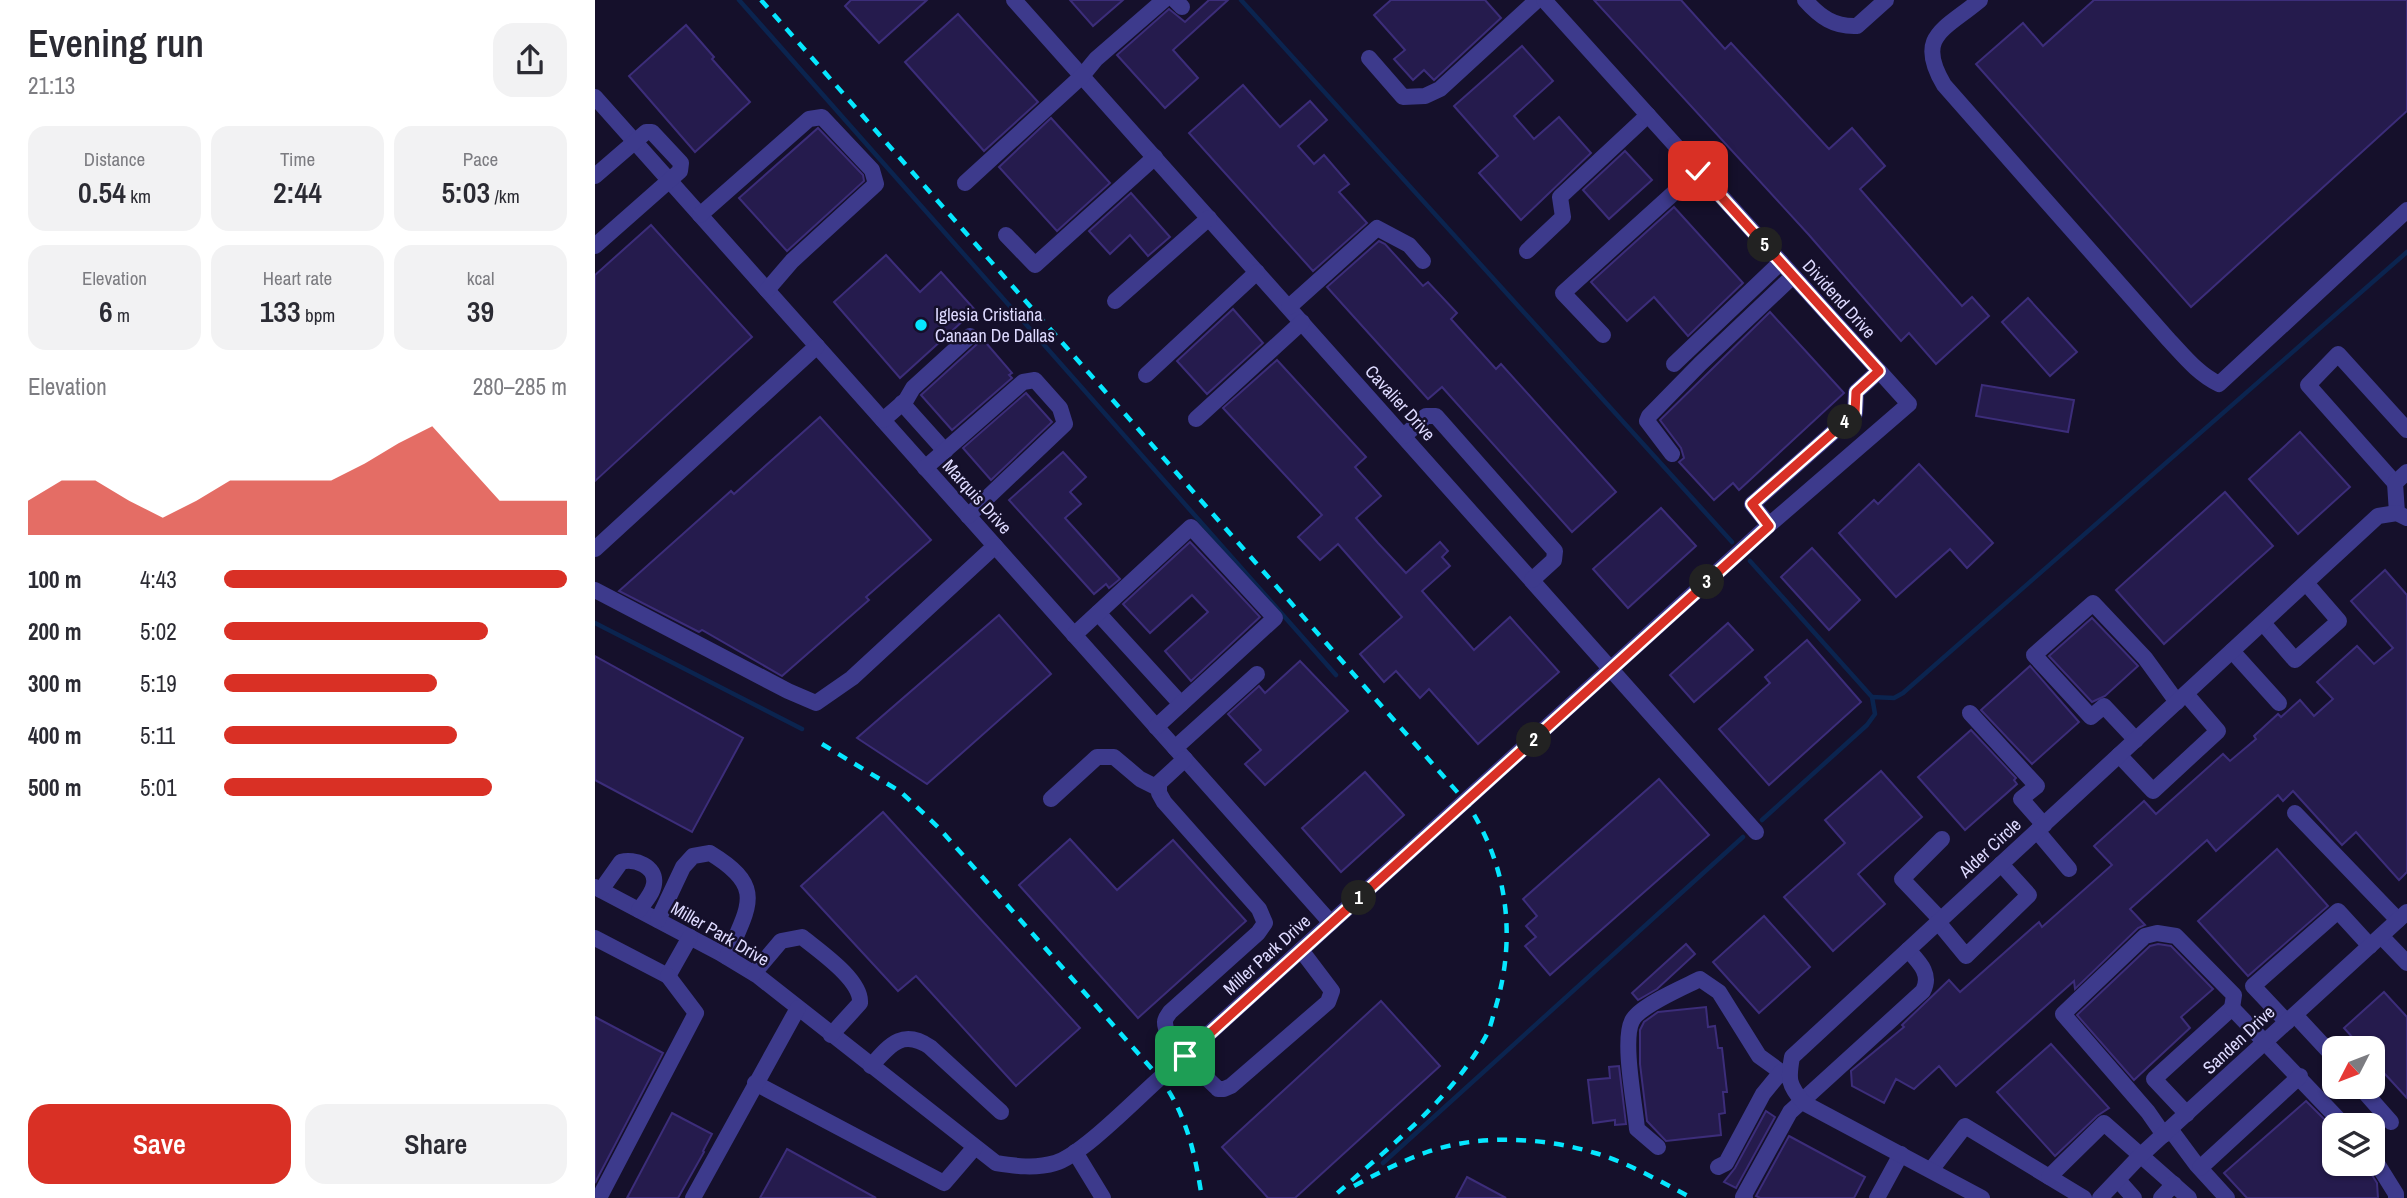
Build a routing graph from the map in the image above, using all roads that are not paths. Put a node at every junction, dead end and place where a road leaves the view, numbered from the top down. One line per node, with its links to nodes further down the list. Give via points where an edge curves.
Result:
1 (1014, 0): 9 (street, Cavalier Drive)
2 (1164, 0): 9 (street)
3 (1537, 0): 8 (street, via 1440,89 1425,96 1403,97)
4 (1544, 0): 11 (street, Dividend Drive)
5 (1805, 0): 6 (street, via 1818,15 1841,27 1857,26)
6 (1886, 0)
7 (1980, 0): 18 (street, via 1933,40 1934,68 2168,339 2198,371 2219,384)
8 (1369, 58)
9 (1082, 76): 13 (street, Cavalier Drive); 17 (street)
10 (595, 97): 12 (street, Marquis Drive)
11 (1648, 115): 14 (street, Dividend Drive); 23 (street, via 1560,197 1563,217)
12 (634, 141): 15 (street); 16 (street, Marquis Drive)
13 (1155, 158): 20 (street, Cavalier Drive); 21 (street, via 1035,265)
14 (1698, 171): 25 (street, Dividend Drive); 33 (street, via 1563,293)
15 (596, 172)
16 (669, 181): 19 (street, Marquis Drive); 22 (street)
17 (965, 183)
18 (2407, 210)
19 (700, 215): 28 (street, Marquis Drive); 28 (street, via 809,119 822,117 872,170 876,184)
20 (1209, 218): 26 (street, Cavalier Drive); 29 (street)
21 (1006, 235)
22 (595, 246)
23 (1527, 251)
24 (1423, 261): 30 (street, via 1409,245 1377,228)
25 (1781, 262): 27 (street, Dividend Drive); 35 (street)
26 (1257, 272): 30 (street, Cavalier Drive); 37 (street)
27 (1793, 276): 36 (street, Dividend Drive); 45 (street, via 1649,416 1651,428)
28 (767, 290): 34 (street, Marquis Drive)
29 (1115, 301)
30 (1289, 307): 31 (street, Cavalier Drive)
31 (1302, 323): 40 (street); 43 (street, Cavalier Drive)
32 (970, 335): 38 (street)
33 (1603, 335)
34 (817, 346): 41 (street, Marquis Drive); 52 (street)
35 (1674, 365)
36 (1879, 371): 39 (street, Dividend Drive); 50 (street, via 1856,392 1855,413 1752,504)
37 (1146, 375)
38 (902, 403): 41 (street); 44 (street)
39 (1909, 404): 50 (street, Miller Park Drive)
40 (1196, 419)
41 (883, 421): 46 (street, Marquis Drive)
42 (2407, 430): 47 (street, via 2338,355 2308,385)
43 (1404, 436): 53 (street, Cavalier Drive); 53 (street, via 1430,414 1445,426 1554,549 1554,560)
44 (940, 446): 46 (street); 49 (street, via 1023,383 1035,380 1060,408 1065,424)
45 (1672, 454)
46 (923, 465): 49 (street, Marquis Drive)
47 (2401, 477): 48 (street)
48 (2402, 515): 54 (street, Alder Circle, via 2378,516)
49 (968, 516): 51 (street, Marquis Drive)
50 (1769, 526): 60 (street, Miller Park Drive)
51 (995, 546): 55 (street, via 852,678 816,703); 58 (street, Marquis Drive)
52 (595, 549)
53 (1532, 580): 60 (street, Cavalier Drive)
54 (2306, 583): 57 (street, Alder Circle); 57 (street, via 2339,621 2295,660)
55 (595, 590)
56 (1098, 613): 58 (street); 64 (street); 64 (street, via 1191,527 1275,618)
57 (2263, 623): 59 (street, Alder Circle)
58 (1074, 635): 66 (street, Marquis Drive)
59 (2232, 651): 62 (street, Alder Circle); 63 (street)
60 (1612, 669): 74 (street, Cavalier Drive); 83 (street, Miller Park Drive)
61 (1257, 674): 68 (street)
62 (2181, 698): 67 (street, Alder Circle); 67 (street, via 2093,603 2034,655 2091,718 2104,706); 69 (street, via 2218,731 2153,791)
63 (2280, 703)
64 (1181, 704): 66 (street)
65 (1970, 713): 73 (street, via 2037,786 2021,799)
66 (1156, 727): 68 (street, Marquis Drive)
67 (2136, 740): 69 (street, Alder Circle)
68 (1180, 754): 70 (street); 83 (street, Marquis Drive)
69 (2119, 755): 73 (street, Alder Circle)
70 (1158, 788): 71 (street, via 1114,757 1097,757); 99 (street, via 1164,802 1259,909 1265,923 1170,1012 1165,1024)
71 (1051, 799)
72 (2295, 813): 80 (street)
73 (2040, 828): 76 (street, Alder Circle); 77 (street)
74 (1756, 832)
75 (1942, 839): 82 (street, via 1902,879)
76 (2001, 864): 82 (street, Alder Circle); 82 (street, via 2029,895 1966,956)
77 (2069, 869)
78 (598, 888): 79 (street, Miller Park Drive); 79 (street, via 621,862 645,866 654,886)
79 (639, 910): 81 (street, Miller Park Drive)
80 (2403, 916): 86 (street, Sanden Drive)
81 (658, 920): 84 (street, Miller Park Drive); 89 (street, via 683,867 693,856 710,853 739,872 746,883 745,916)
82 (1940, 921): 88 (street, Alder Circle)
83 (1331, 923): 87 (street, Miller Park Drive)
84 (690, 937): 89 (street, Miller Park Drive); 92 (street)
85 (595, 939): 92 (street)
86 (2376, 941): 90 (street); 95 (street, Sanden Drive); 95 (street, via 2339,911 2253,986)
87 (1301, 950): 99 (street, Miller Park Drive); 99 (street, via 1332,991 1328,1002 1224,1089 1218,1089)
88 (1908, 950): 101 (street, Alder Circle, via 1792,1057); 104 (street, via 1923,967 1927,984 1923,991)
89 (727, 957): 91 (street, Miller Park Drive)
90 (2407, 963)
91 (754, 973): 93 (street, Miller Park Drive); 96 (street, via 781,941 802,937 858,990 860,1003)
92 (668, 976): 123 (street, via 696,1013)
93 (797, 1008): 96 (street, Miller Park Drive); 103 (street)
94 (2232, 1008): 97 (street); 108 (street, via 2154,1079); 110 (street, via 2235,995 2176,936 2157,933 2145,936 2063,1014)
95 (2291, 1018): 97 (street, Sanden Drive); 98 (street)
96 (831, 1035): 100 (street, Miller Park Drive)
97 (2265, 1042): 102 (street); 108 (street, Sanden Drive)
98 (2322, 1046)
99 (1185, 1056): 113 (street, Miller Park Drive)
100 (871, 1066): 106 (street, via 891,1044 918,1038); 111 (street, Miller Park Drive)
101 (1785, 1074): 104 (street); 112 (street, via 1759,1056 1719,992 1700,979 1651,1003 1632,1020 1628,1042 1637,1129); 116 (street, Alder Circle, via 1763,1094 1726,1163)
102 (2299, 1076): 107 (street); 117 (street)
103 (755, 1083): 111 (street, via 944,1183); 124 (street)
104 (1801, 1099): 114 (street); 126 (street, via 1790,1111)
105 (2371, 1099): 109 (street)
106 (1001, 1112)
107 (2333, 1113)
108 (2187, 1114): 110 (street, Sanden Drive)
109 (2391, 1122)
110 (2167, 1132): 115 (street, Sanden Drive); 117 (street)
111 (975, 1147): 113 (street, Miller Park Drive, via 996,1163 1024,1167 1056,1163)
112 (1658, 1147)
113 (1075, 1152): 125 (street)
114 (1901, 1154): 118 (street); 127 (street)
115 (2140, 1156): 120 (street, via 2104,1124); 121 (street, Sanden Drive); 122 (street)
116 (1718, 1167)
117 (2200, 1168): 134 (street)
118 (1930, 1170): 120 (street, via 1965,1126); 128 (street)
119 (2385, 1176): 135 (street)
120 (2049, 1177): 129 (street)
121 (2118, 1180): 130 (street, Sanden Drive); 131 (street)
122 (2174, 1184): 132 (street); 133 (street)
123 (599, 1198)
124 (693, 1198)
125 (1103, 1198)
126 (1745, 1198)
127 (1877, 1198)
128 (1982, 1198)
129 (2084, 1198)
130 (2100, 1198)
131 (2134, 1198)
132 (2161, 1198)
133 (2189, 1198)
134 (2227, 1198)
135 (2396, 1198)

